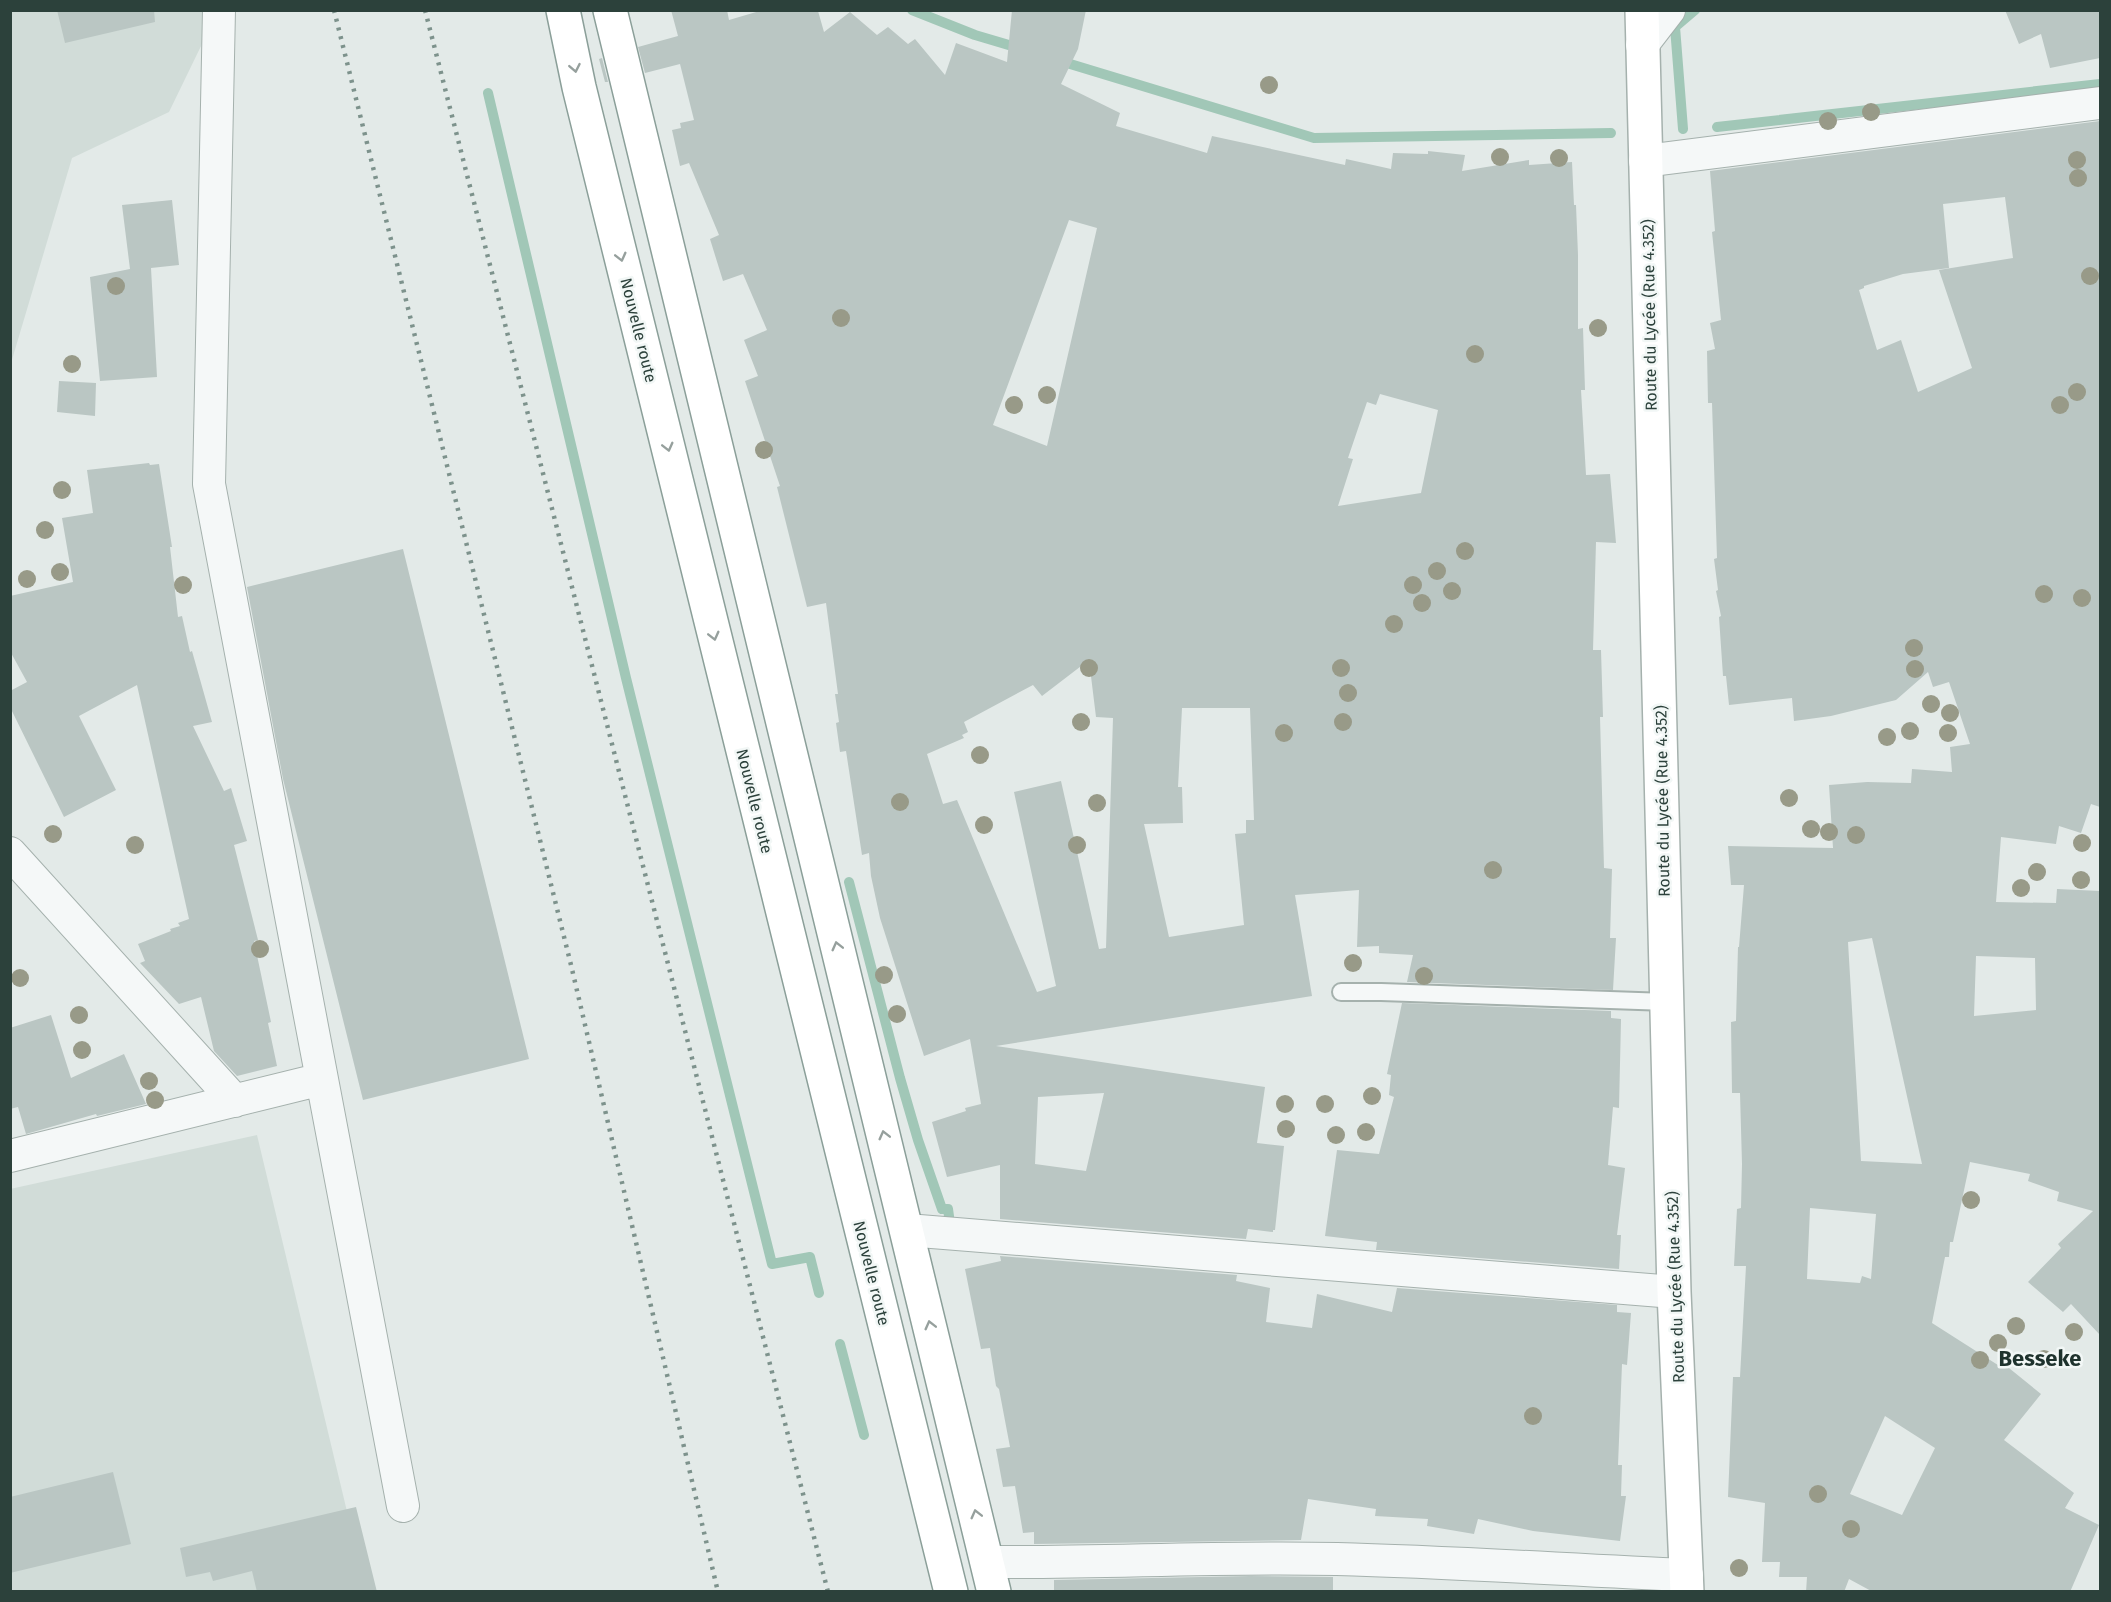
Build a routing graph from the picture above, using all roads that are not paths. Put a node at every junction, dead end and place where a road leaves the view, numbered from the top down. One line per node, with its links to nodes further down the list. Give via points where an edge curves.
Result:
1 (219, 10): 12 (street, via 209,484)
2 (563, 10): 20 (main road, Nouvelle route, one-way to 20)
3 (610, 10): 15 (main road, one-way to 3)
4 (1642, 10): 6 (main road, Route du Lycée (Rue 4.352))
5 (1669, 10): 6 (street)
6 (1642, 45): 8 (main road, Route du Lycée (Rue 4.352))
7 (2100, 103): 8 (street)
8 (1645, 161): 11 (main road, Route du Lycée (Rue 4.352))
9 (10, 853): 13 (street)
10 (1341, 992): 11 (lane)
11 (1667, 1002): 16 (main road, Route du Lycée (Rue 4.352))
12 (322, 1079): 13 (street); 17 (street)
13 (235, 1101): 14 (street)
14 (10, 1156)
15 (907, 1230): 16 (street); 18 (main road, one-way to 15)
16 (1674, 1292): 19 (main road, Route du Lycée (Rue 4.352))
17 (404, 1506)
18 (991, 1577): 19 (street, via 1056,1563 1337,1559)
19 (1687, 1583)
20 (951, 1592)

